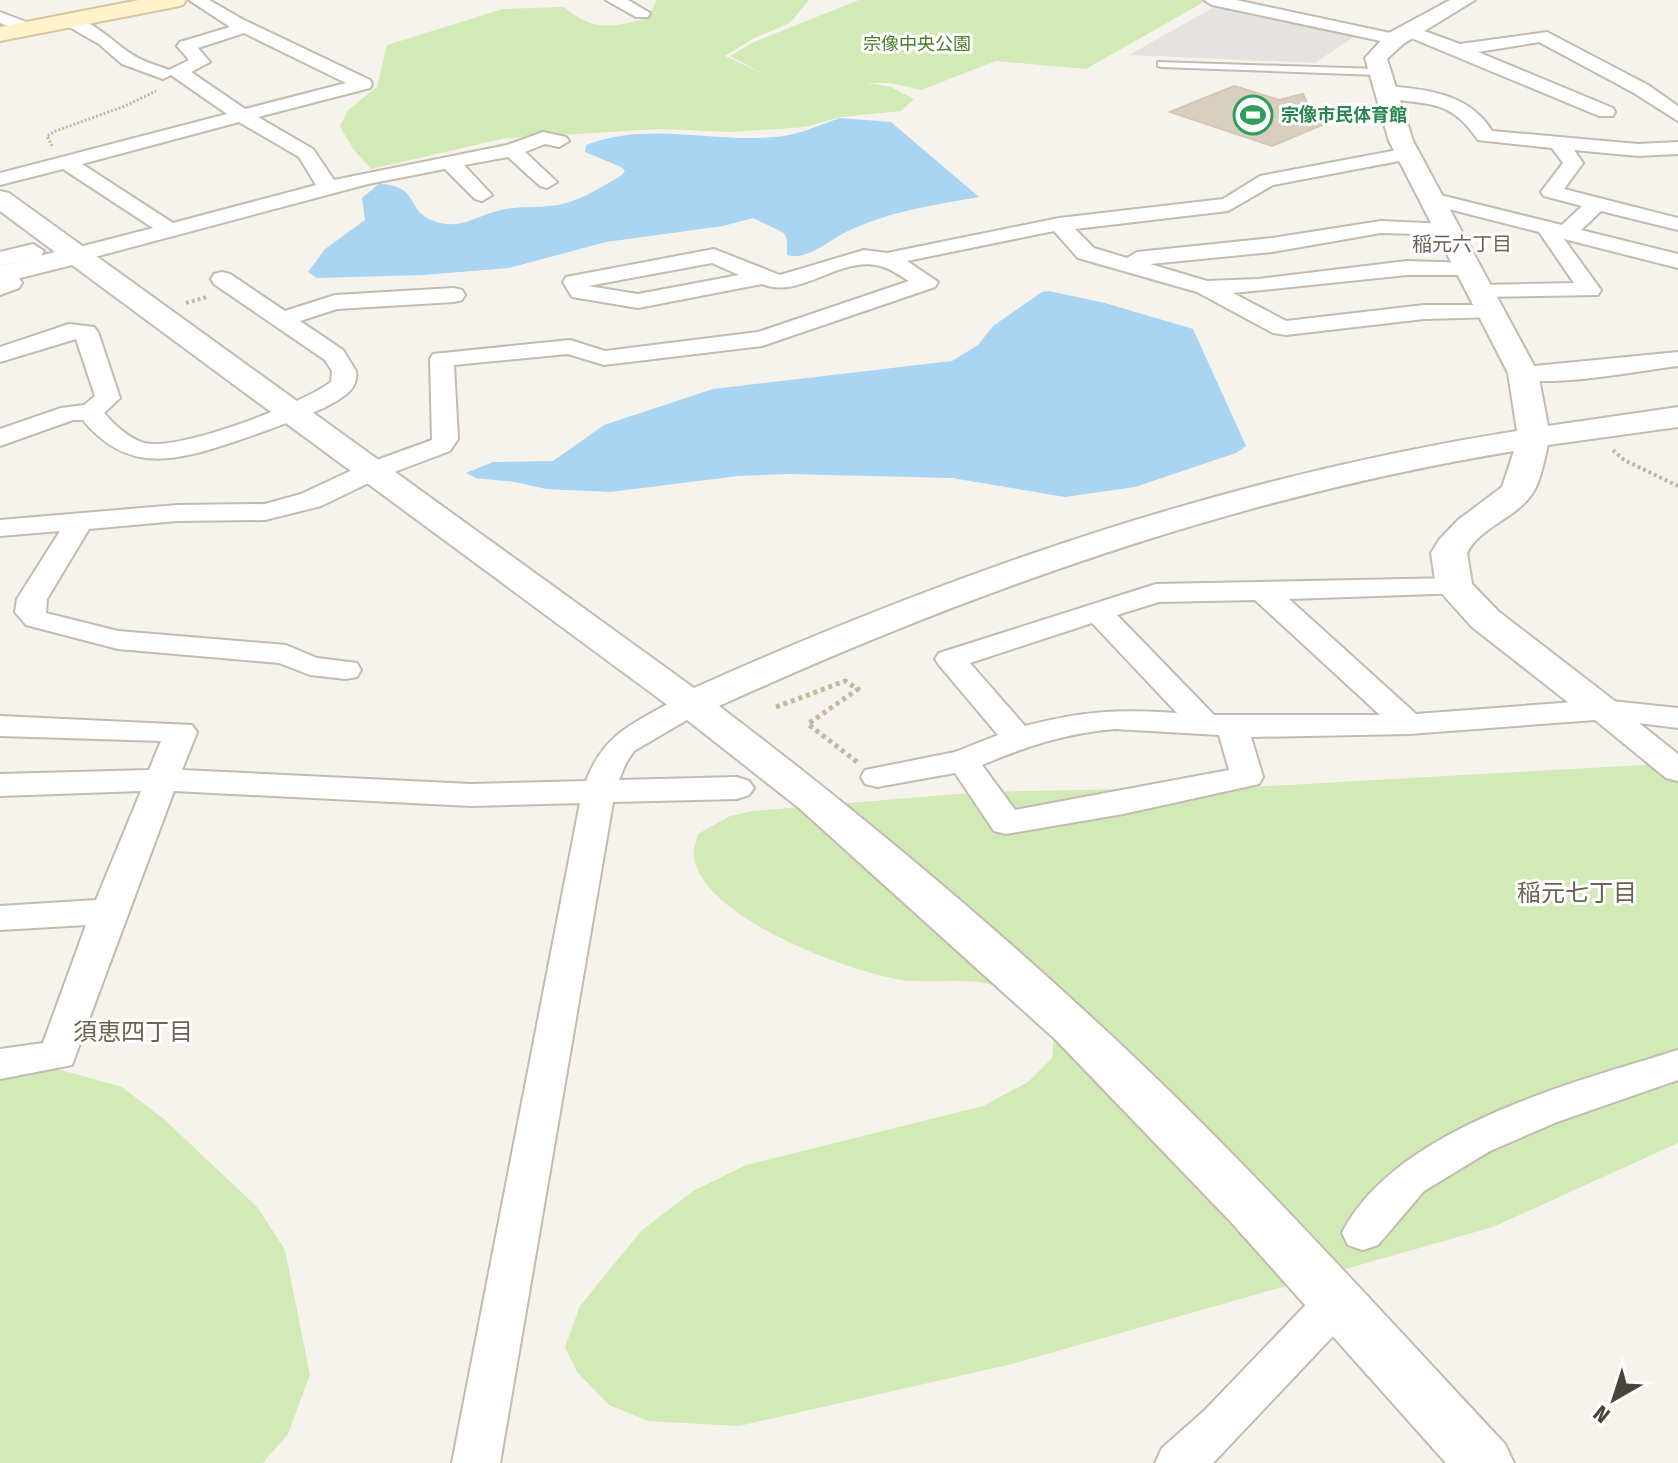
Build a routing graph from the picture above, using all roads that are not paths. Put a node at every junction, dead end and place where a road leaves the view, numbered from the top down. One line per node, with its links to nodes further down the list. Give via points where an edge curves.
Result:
1 (175, 0): 8 (main road)
2 (197, 0): 9 (street)
3 (614, 0): 6 (street)
4 (1212, 0): 12 (street)
5 (1465, 0): 12 (street)
6 (642, 13)
7 (0, 17): 10 (street)
8 (68, 21): 10 (main road); 15 (street, via 105,40 128,60)
9 (246, 27): 21 (street, via 186,46 201,62 177,71); 21 (street, via 363,84)
10 (28, 29): 11 (main road)
11 (0, 34)
12 (1402, 35): 13 (street); 16 (street, via 1376,58)
13 (1458, 50): 17 (street, via 1541,36); 18 (street)
14 (1161, 64): 16 (lane)
15 (163, 74)
16 (1382, 82): 23 (street, via 1457,107 1477,120 1485,136); 26 (street)
17 (1641, 89): 18 (street); 20 (street)
18 (1580, 100): 19 (street)
19 (1606, 112)
20 (1678, 115)
21 (244, 117): 27 (street); 31 (street, via 306,153)
22 (559, 141): 25 (street, via 543,138)
23 (1559, 144): 24 (street); 35 (street, via 1573,163 1551,192)
24 (1678, 148)
25 (512, 150): 28 (street); 30 (street)
26 (1408, 154): 34 (street); 36 (street, via 1267,180 1228,205)
27 (71, 162): 29 (street); 38 (street)
28 (451, 163): 31 (street); 32 (street)
29 (0, 179)
30 (547, 182)
31 (329, 189): 38 (street)
32 (482, 195)
33 (0, 199): 42 (street)
34 (1432, 199): 39 (street); 40 (street)
35 (1597, 204): 37 (street); 40 (street)
36 (1059, 224): 44 (street); 45 (street, via 1086,253)
37 (1678, 224)
38 (170, 230): 42 (street)
39 (1448, 230): 45 (street, via 1381,227); 51 (street)
40 (1559, 231): 46 (street); 51 (street, via 1549,233 1590,290)
41 (33, 251): 43 (street)
42 (76, 255): 48 (street); 58 (street)
43 (0, 259)
44 (888, 260): 47 (street, via 864,257 779,283); 62 (street, via 927,282 762,339 604,358 570,347 442,359 445,439)
45 (1119, 261): 50 (street)
46 (1678, 261)
47 (762, 277): 47 (street, via 714,256 574,282 580,292 638,301)
48 (4, 282)
49 (228, 284): 53 (street)
50 (1205, 287): 51 (street, via 1407,268); 51 (street, via 1273,326 1286,328 1424,312)
51 (1480, 291): 56 (street)
52 (454, 295): 53 (street, via 335,302)
53 (280, 320): 58 (street, via 344,367 340,389)
54 (0, 355): 57 (street, via 69,331 86,332 108,398)
55 (1678, 359): 56 (street)
56 (1523, 373): 61 (street)
57 (90, 412): 58 (street, via 126,446 169,452); 60 (street, via 70,413)
58 (290, 412): 62 (street)
59 (1678, 417): 61 (street)
60 (0, 438)
61 (1534, 438): 65 (street, via 1518,490 1470,527 1449,553); 69 (street, via 1344,474 1161,522 910,608)
62 (372, 471): 63 (street, via 311,500 265,512); 69 (street)
63 (81, 520): 64 (street); 68 (street, via 32,599 30,612 36,619 118,640 286,654 310,666)
64 (0, 528)
65 (1454, 587): 66 (street); 70 (street, via 1485,619)
66 (1263, 591): 67 (street, via 1156,593); 73 (street)
67 (1098, 612): 72 (street); 75 (street, via 950,659)
68 (346, 670)
69 (691, 704): 82 (street, via 623,744 610,761); 88 (street, via 814,799 1073,1028)
70 (1602, 710): 71 (street); 73 (street); 77 (street)
71 (1678, 718)
72 (1219, 724): 73 (street); 75 (street, via 1115,719 1073,723); 76 (street, via 1247,777 1006,823)
73 (1409, 724)
74 (0, 726): 79 (street, via 181,732)
75 (1018, 738): 76 (street)
76 (963, 761): 78 (street)
77 (1678, 771)
78 (877, 777)
79 (162, 780): 80 (street); 82 (street, via 471,795); 83 (street)
80 (0, 785)
81 (737, 788): 82 (street)
82 (598, 794): 89 (street)
83 (109, 911): 84 (street); 85 (street, via 58,1055)
84 (0, 918)
85 (0, 1064)
86 (1678, 1065): 87 (street, via 1476,1140 1415,1175)
87 (1363, 1233)
88 (1337, 1302): 90 (street, via 1254,1394); 91 (street)
89 (476, 1463)
90 (1179, 1463)
91 (1484, 1463)

